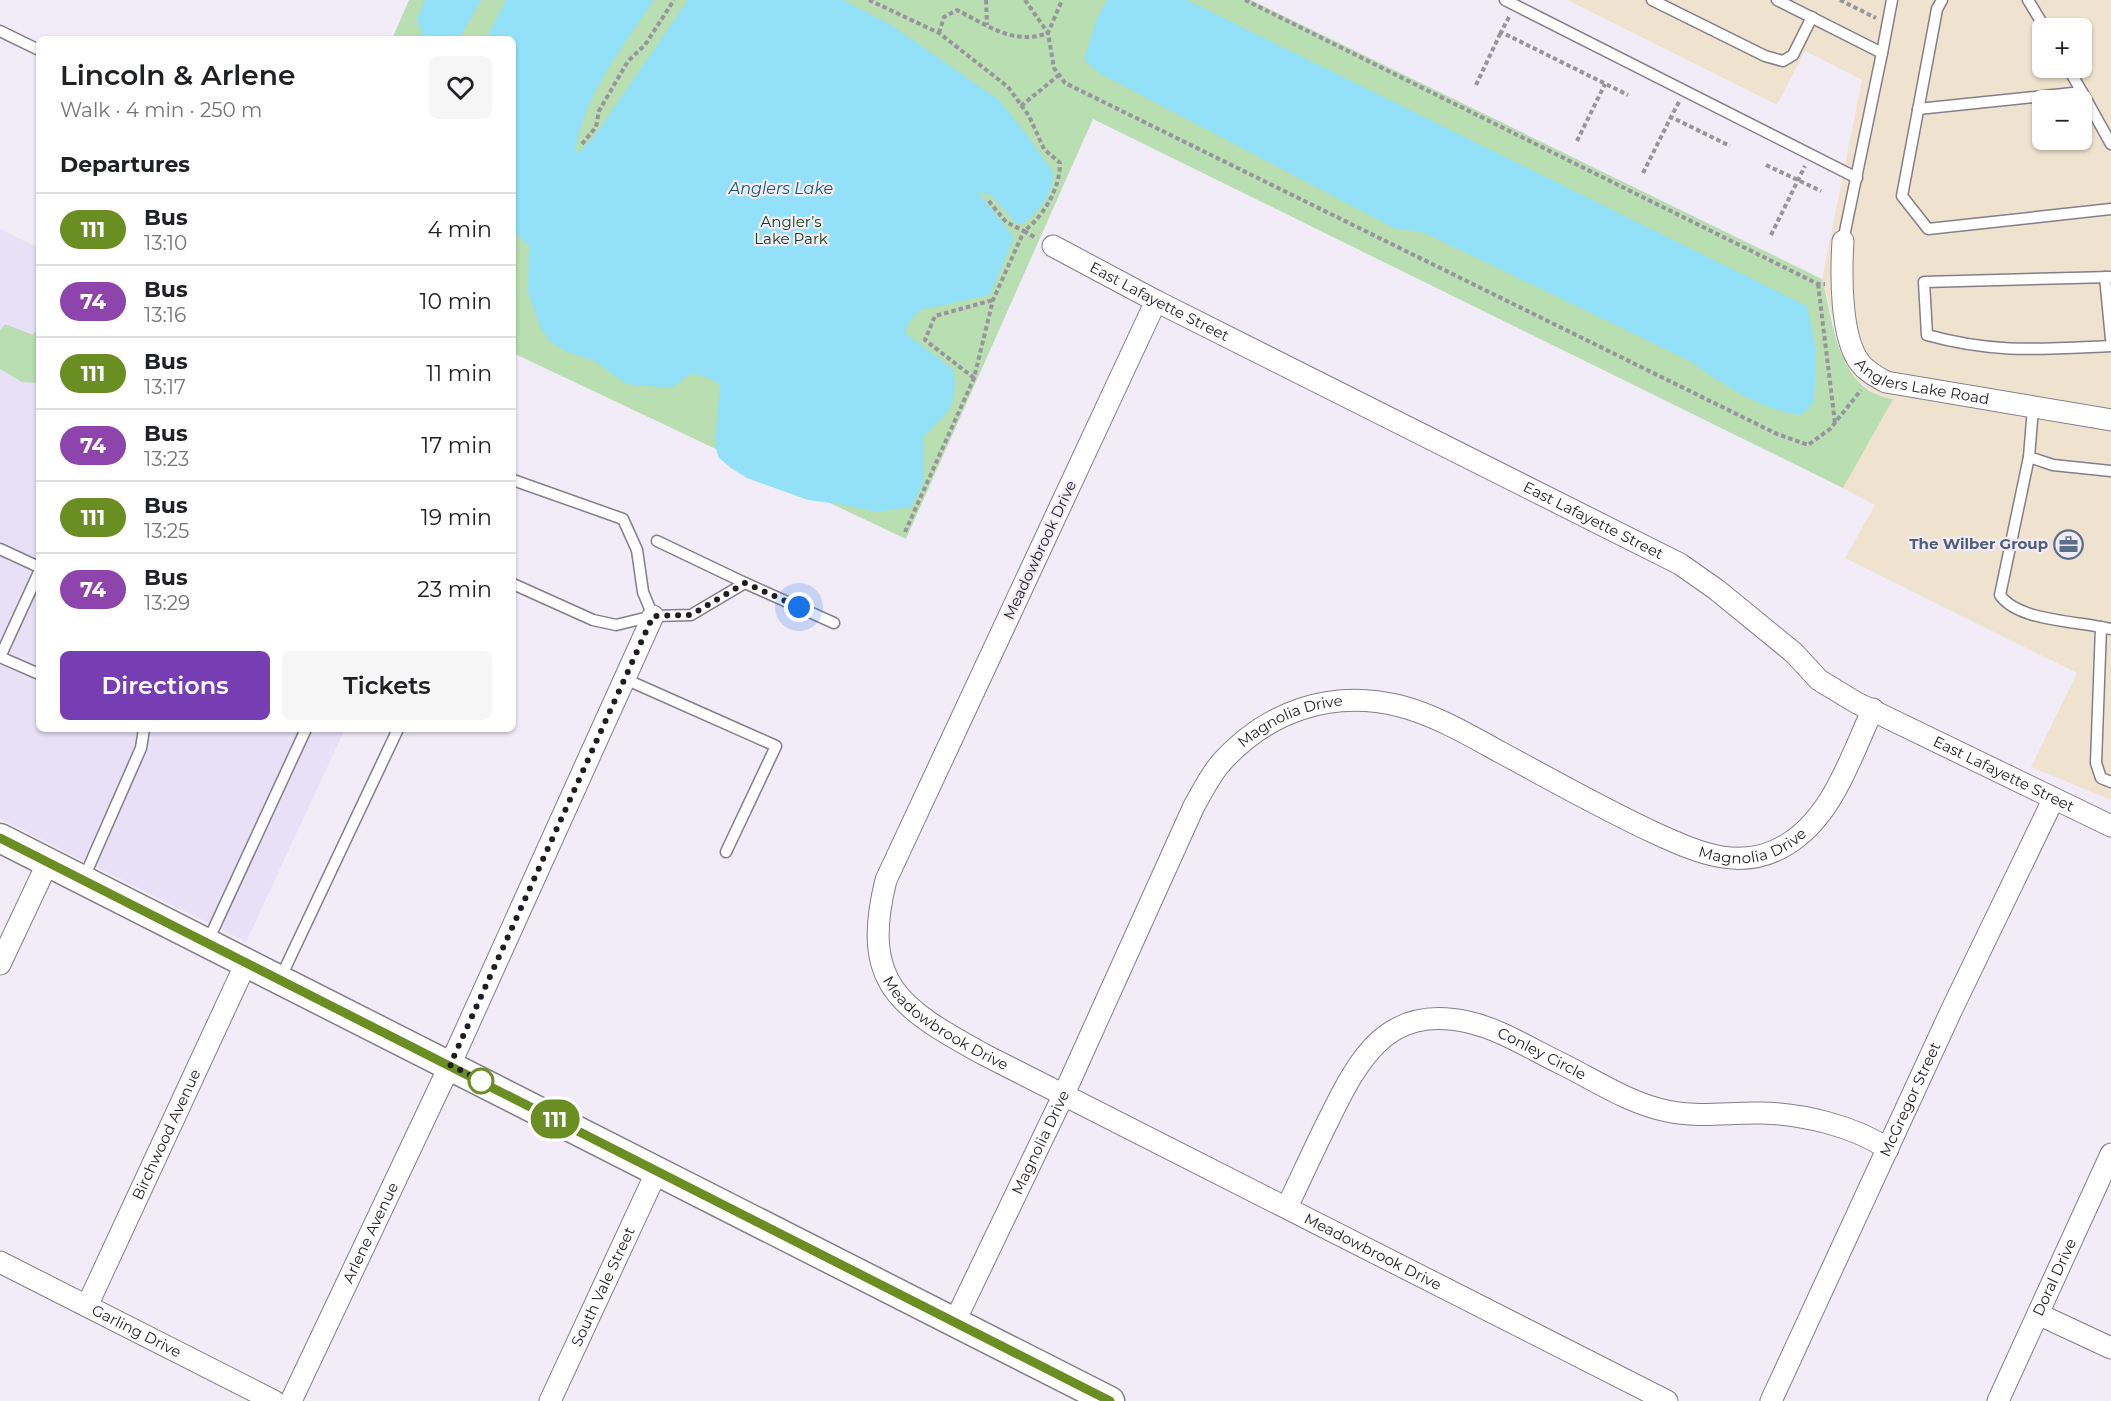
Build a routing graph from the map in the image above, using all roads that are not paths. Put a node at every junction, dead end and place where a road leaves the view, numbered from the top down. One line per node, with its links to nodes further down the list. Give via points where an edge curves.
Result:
1 (1652, 0): 7 (lane, via 1765,56 1784,61 1793,54)
2 (1777, 0): 7 (lane)
3 (1893, 0): 11 (lane)
4 (1942, 0): 13 (lane)
5 (2028, 0): 8 (lane)
6 (1510, 3): 16 (lane)
7 (1812, 17): 11 (lane)
8 (2039, 18)
9 (0, 31): 10 (lane)
10 (36, 49)
11 (1882, 53): 16 (lane)
12 (2032, 97): 13 (lane)
13 (1918, 109): 17 (lane, via 1902,196 1928,229)
14 (2092, 110): 15 (lane)
15 (2111, 144)
16 (1857, 178): 18 (lane)
17 (2111, 209)
18 (1843, 241): 24 (street, Anglers Lake Road, via 1841,265 1849,337 1853,352 1873,375 1886,382)
19 (1053, 246): 21 (street, East Lafayette Street)
20 (2108, 277): 22 (lane); 23 (lane, via 1924,282 1927,335 1967,346 2032,351)
21 (1156, 301): 41 (street, East Lafayette Street, via 1680,564 1794,653 1819,680); 57 (street, Meadowbrook Drive, via 886,880 878,923 878,949 888,978 904,1004 933,1026)
22 (2111, 339)
23 (2111, 346)
24 (2034, 408): 25 (street, Anglers Lake Road); 26 (lane)
25 (2111, 420)
26 (2029, 457): 27 (lane, via 2053,465); 37 (lane, via 2000,595 2019,612)
27 (2111, 471)
28 (516, 481): 35 (lane, via 623,519 637,550 643,592)
29 (657, 541): 33 (lane)
30 (0, 549): 31 (lane)
31 (36, 566)
32 (36, 579): 38 (lane)
33 (745, 583): 35 (lane, via 691,615); 36 (lane)
34 (516, 585): 35 (lane, via 592,620 616,625)
35 (653, 616): 40 (street, Arlene Avenue)
36 (834, 623)
37 (2106, 628): 45 (lane, via 2096,763 2101,778)
38 (0, 657): 39 (lane)
39 (36, 673)
40 (625, 679): 49 (lane, via 776,746); 56 (street, Arlene Avenue)
41 (1873, 709): 46 (street, East Lafayette Street); 57 (street, Magnolia Drive, via 1838,785 1805,831 1785,846 1737,858 1713,857 1689,848 1625,819 1474,738 1401,706 1347,700 1292,710 1251,733 1219,765 1194,806)
42 (144, 732): 51 (lane, via 141,748)
43 (305, 732): 52 (lane)
44 (397, 732): 55 (lane)
45 (2111, 782)
46 (2054, 800): 47 (street, East Lafayette Street); 58 (street, McGregor Street)
47 (2111, 826)
48 (0, 838): 50 (main road)
49 (726, 852)
50 (48, 862): 51 (main road); 54 (street)
51 (83, 880): 52 (main road)
52 (207, 943): 53 (main road)
53 (246, 963): 55 (main road); 63 (street, Birchwood Avenue)
54 (0, 964)
55 (280, 979): 56 (main road)
56 (450, 1065): 60 (main road); 69 (street, Arlene Avenue)
57 (1064, 1094): 61 (street, Meadowbrook Drive); 65 (street, Magnolia Drive)
58 (1888, 1149): 61 (street, Conley Circle, via 1844,1129 1779,1114 1668,1111 1618,1094 1552,1059 1470,1023 1445,1018 1405,1025 1376,1042 1353,1070); 72 (street, McGregor Street)
59 (2111, 1154): 64 (street, Doral Drive)
60 (657, 1171): 65 (main road); 70 (street, South Vale Street)
61 (1287, 1206): 71 (street, Meadowbrook Drive)
62 (0, 1262): 63 (street, Garling Drive)
63 (87, 1306): 68 (street, Garling Drive)
64 (2038, 1314): 66 (street); 73 (street, Doral Drive)
65 (955, 1321): 67 (main road)
66 (2111, 1348)
67 (1094, 1397)
68 (274, 1401)
69 (291, 1401)
70 (550, 1401)
71 (1667, 1401)
72 (1772, 1401)
73 (1998, 1401)

